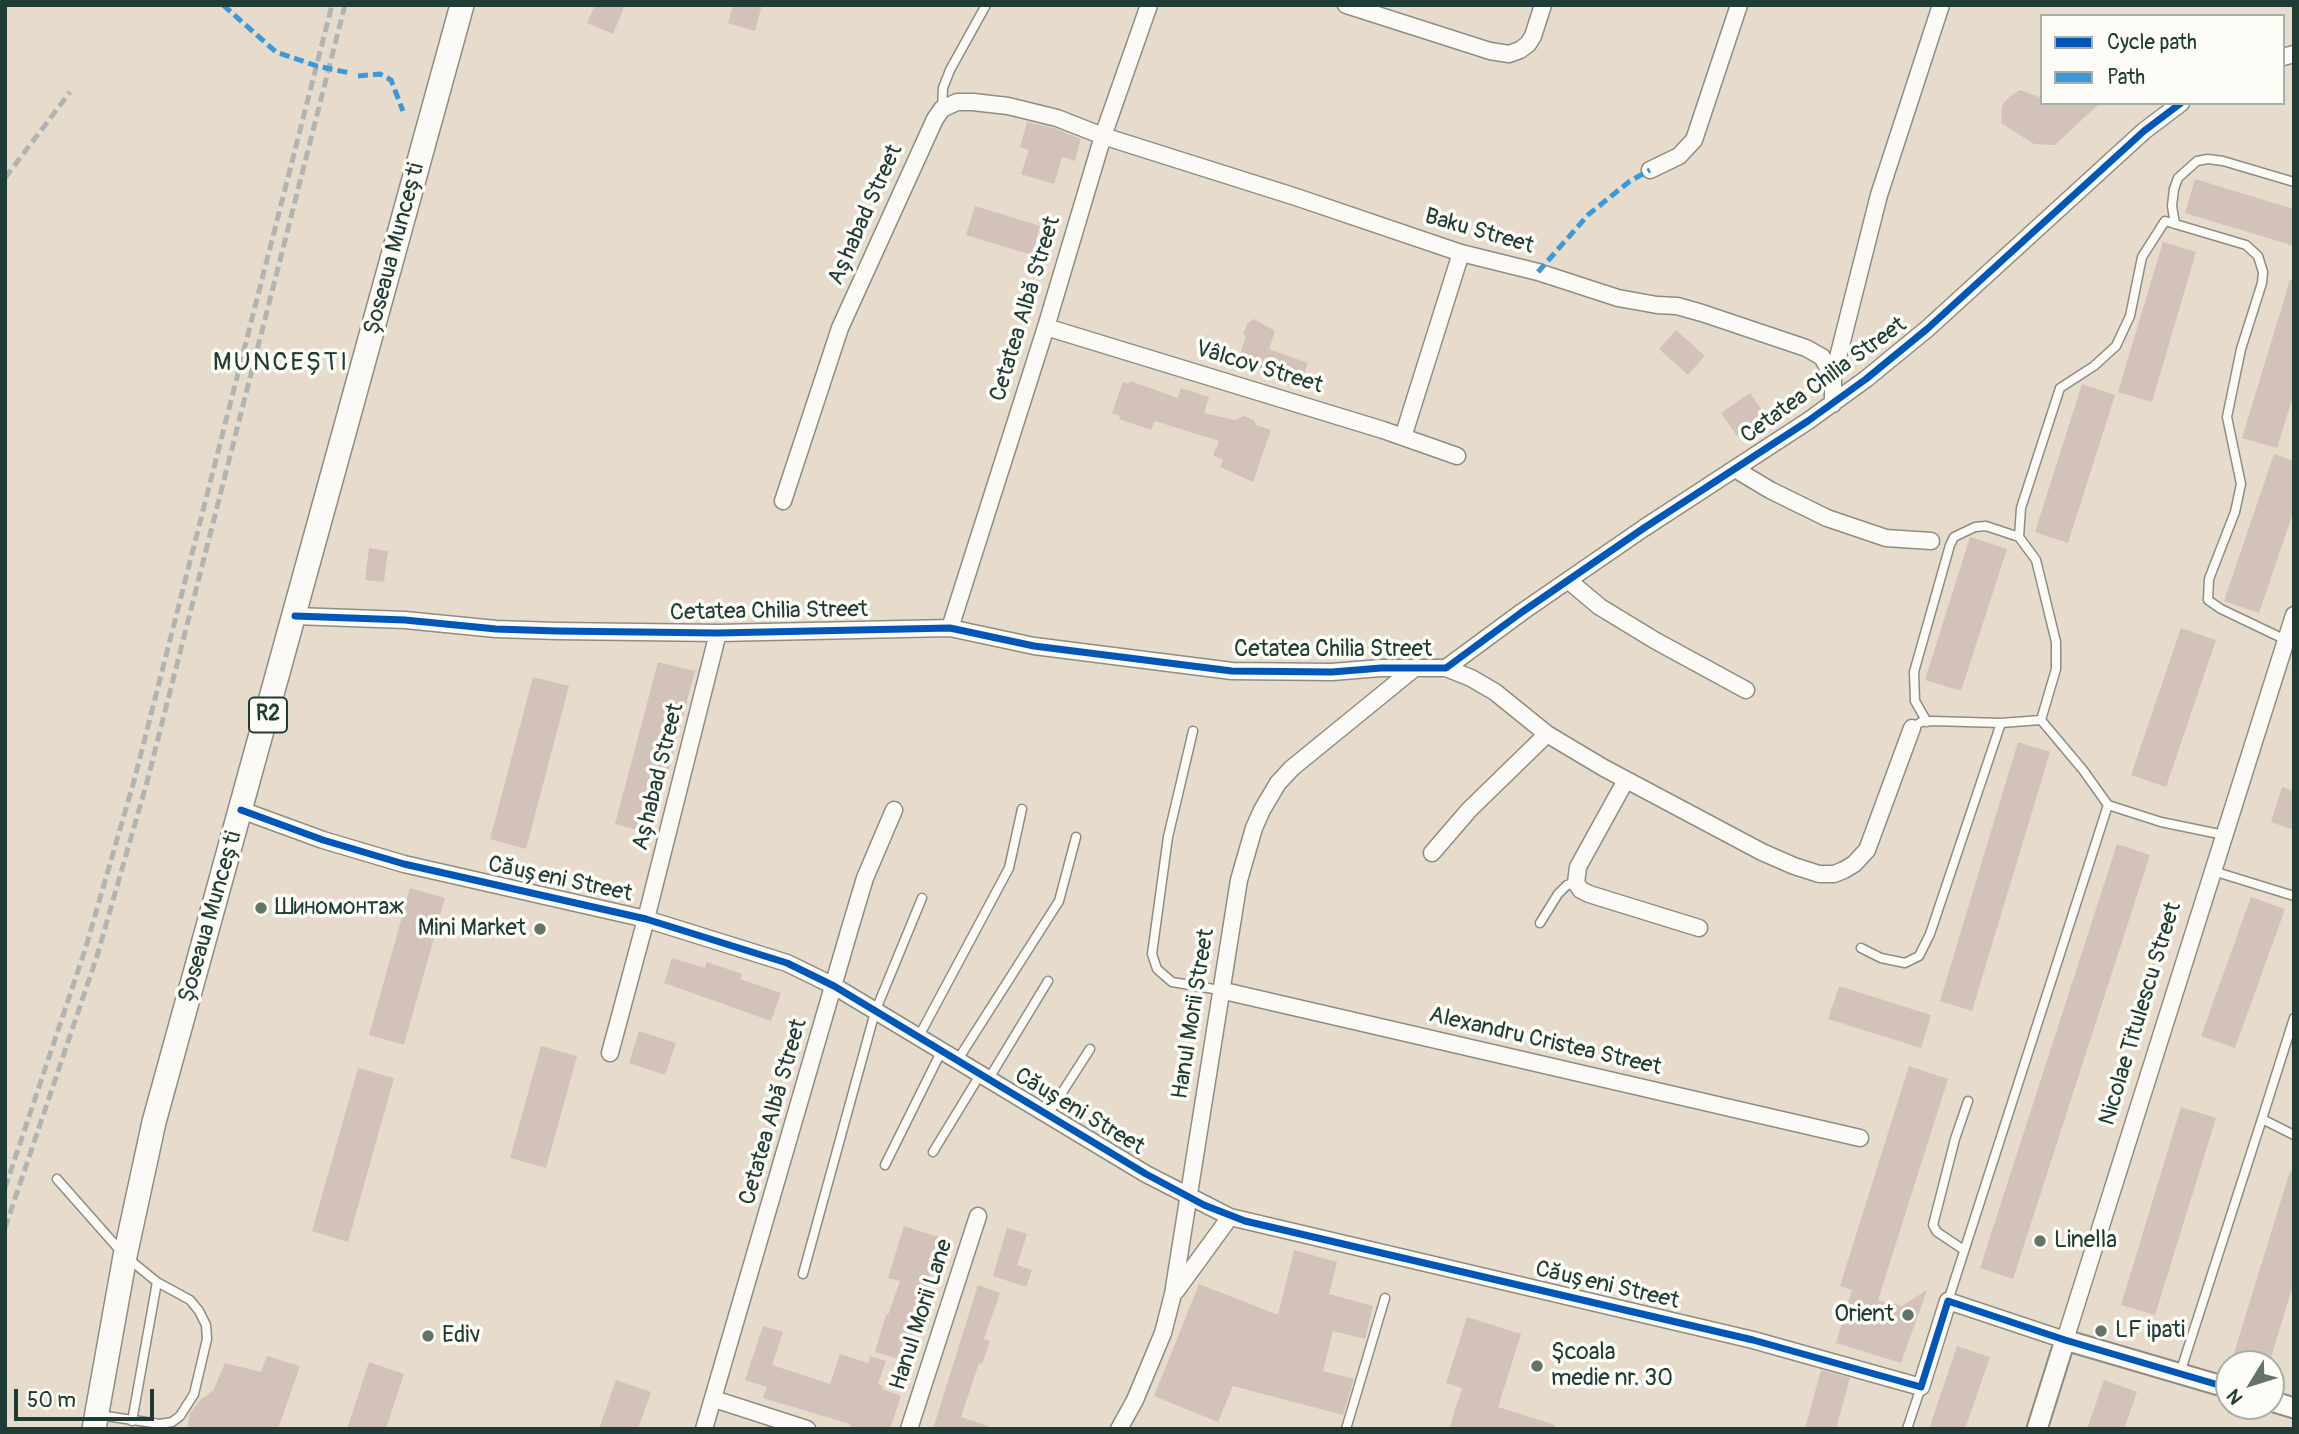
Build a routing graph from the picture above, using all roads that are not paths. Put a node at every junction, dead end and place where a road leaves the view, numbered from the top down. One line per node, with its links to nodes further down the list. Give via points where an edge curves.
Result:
1 (462, 5): 26 (main road, Șoseaua Muncești / R2)
2 (986, 5): 9 (lane, via 950,69)
3 (1149, 5): 10 (street, Cetatea Albă Street)
4 (1346, 5): 5 (street, via 1508,54 1520,50 1533,36)
5 (1543, 5)
6 (1739, 5): 11 (street, via 1694,140 1679,156)
7 (1941, 5): 16 (street, via 1879,195)
8 (2177, 105): 17 (street, Cetatea Chilia Street, via 1927,329)
9 (942, 109): 10 (street, via 957,102 1008,106 1070,121); 21 (street, Așhabad Street, via 840,328)
10 (1103, 136): 14 (street, Baku Street); 15 (street, Cetatea Albă Street)
11 (1650, 170)
12 (2294, 182): 13 (lane, via 2223,161 2197,162 2178,178 2174,189)
13 (2175, 224): 22 (lane, via 2165,221 2142,257 2130,316 2116,346 2060,388 2021,508); 29 (lane, via 2246,245 2258,257 2263,272 2227,417 2241,484 2209,579 2208,600)
14 (1461, 253): 16 (street, Baku Street, via 1618,298 1677,306 1806,348 1822,356); 18 (street)
15 (1046, 327): 18 (street, Vâlcov Street); 27 (street, Cetatea Albă Street)
16 (1833, 377): 17 (street)
17 (1833, 404): 20 (street, Cetatea Chilia Street)
18 (1403, 437): 19 (street, Vâlcov Street)
19 (1457, 456)
20 (1735, 469): 23 (street, via 1827,518 1886,538); 24 (street, Cetatea Chilia Street)
21 (783, 501)
22 (2019, 537): 33 (lane, via 2036,560 2056,642 2056,668); 35 (lane, via 1986,526 1954,537 1914,672)
23 (1931, 541)
24 (1569, 581): 31 (street, Cetatea Chilia Street); 32 (street, via 1600,607)
25 (2294, 615): 29 (street, Nicolae Titulescu Street)
26 (295, 616): 28 (street, Cetatea Chilia Street, via 496,629); 41 (main road, Șoseaua Muncești / R2)
27 (950, 628): 28 (street, Cetatea Chilia Street); 30 (street, Cetatea Chilia Street, via 1034,646 1232,671)
28 (718, 633): 50 (street, Așhabad Street)
29 (2286, 639): 43 (street, Nicolae Titulescu Street)
30 (1416, 667): 31 (street, Cetatea Chilia Street); 56 (street, Hanul Morii Street, via 1278,783 1247,850)
31 (1446, 668): 37 (street, via 1494,692)
32 (1746, 690)
33 (2041, 720): 34 (lane); 39 (lane)
34 (2001, 723): 35 (lane); 53 (lane, via 1919,956 1905,963)
35 (1920, 725): 38 (street, via 1867,850 1854,864 1834,874 1819,874 1784,862)
36 (1193, 731): 56 (lane, via 1168,837 1152,954 1157,969 1172,982)
37 (1547, 734): 38 (street); 45 (street)
38 (1626, 780): 47 (street, via 1578,867)
39 (2108, 805): 43 (lane); 76 (lane)
40 (1023, 809): 59 (lane, via 1009,868)
41 (241, 810): 50 (street, Căușeni Street, via 404,864); 77 (main road, Șoseaua Muncești / R2, via 154,1122)
42 (894, 810): 55 (street, Cetatea Albă Street, via 865,878)
43 (2224, 835): 46 (street, Nicolae Titulescu Street)
44 (1076, 837): 63 (lane, via 1059,901)
45 (1432, 853)
46 (2212, 870): 48 (lane); 83 (street, Nicolae Titulescu Street)
47 (1576, 883): 51 (lane, via 1558,894); 52 (street, via 1589,894)
48 (2294, 896)
49 (922, 898): 57 (lane)
50 (646, 919): 55 (street, Căușeni Street, via 787,963); 62 (street, Așhabad Street)
51 (1540, 923)
52 (1699, 928)
53 (1861, 948)
54 (1048, 981): 64 (lane)
55 (834, 986): 57 (street, Căușeni Street); 87 (street, Cetatea Albă Street)
56 (1220, 990): 69 (street, Alexandru Cristea Street); 73 (street, Hanul Morii Street)
57 (875, 1012): 59 (street, Căușeni Street); 78 (lane)
58 (2294, 1018): 67 (lane)
59 (918, 1038): 61 (street, Căușeni Street)
60 (1090, 1049): 66 (lane)
61 (941, 1052): 63 (street, Căușeni Street); 71 (lane)
62 (610, 1053)
63 (957, 1061): 64 (street, Căușeni Street)
64 (984, 1078): 66 (street, Căușeni Street); 70 (lane)
65 (1968, 1101): 76 (lane, via 1933,1225)
66 (1047, 1116): 73 (street, Căușeni Street)
67 (2262, 1119): 68 (lane); 84 (lane)
68 (2294, 1135)
69 (1860, 1138)
70 (933, 1153)
71 (886, 1165)
72 (57, 1179): 77 (lane)
73 (1188, 1197): 75 (street, Căușeni Street); 80 (street, Hanul Morii Street)
74 (978, 1216): 92 (street, Hanul Morii Lane)
75 (1230, 1217): 80 (street); 86 (street, Căușeni Street, via 1753,1340)
76 (1964, 1250): 82 (lane)
77 (125, 1256): 79 (lane); 89 (main road, Șoseaua Muncești / R2)
78 (803, 1274)
79 (157, 1282): 88 (lane); 88 (lane, via 190,1300 200,1311 207,1339 194,1394 180,1416 160,1424)
80 (1173, 1294): 93 (street, Hanul Morii Street, via 1163,1333)
81 (1385, 1298): 94 (lane)
82 (1948, 1301): 83 (street); 86 (street)
83 (2065, 1340): 84 (street); 96 (street, Nicolae Titulescu Street)
84 (2180, 1374): 85 (street)
85 (2215, 1384)
86 (1921, 1387): 95 (lane)
87 (714, 1399): 90 (street, Cetatea Albă Street); 91 (street)
88 (132, 1421): 89 (lane)
89 (95, 1422)
90 (704, 1429)
91 (807, 1429)
92 (909, 1429)
93 (1119, 1429)
94 (1346, 1429)
95 (1907, 1429)
96 (2037, 1429)

